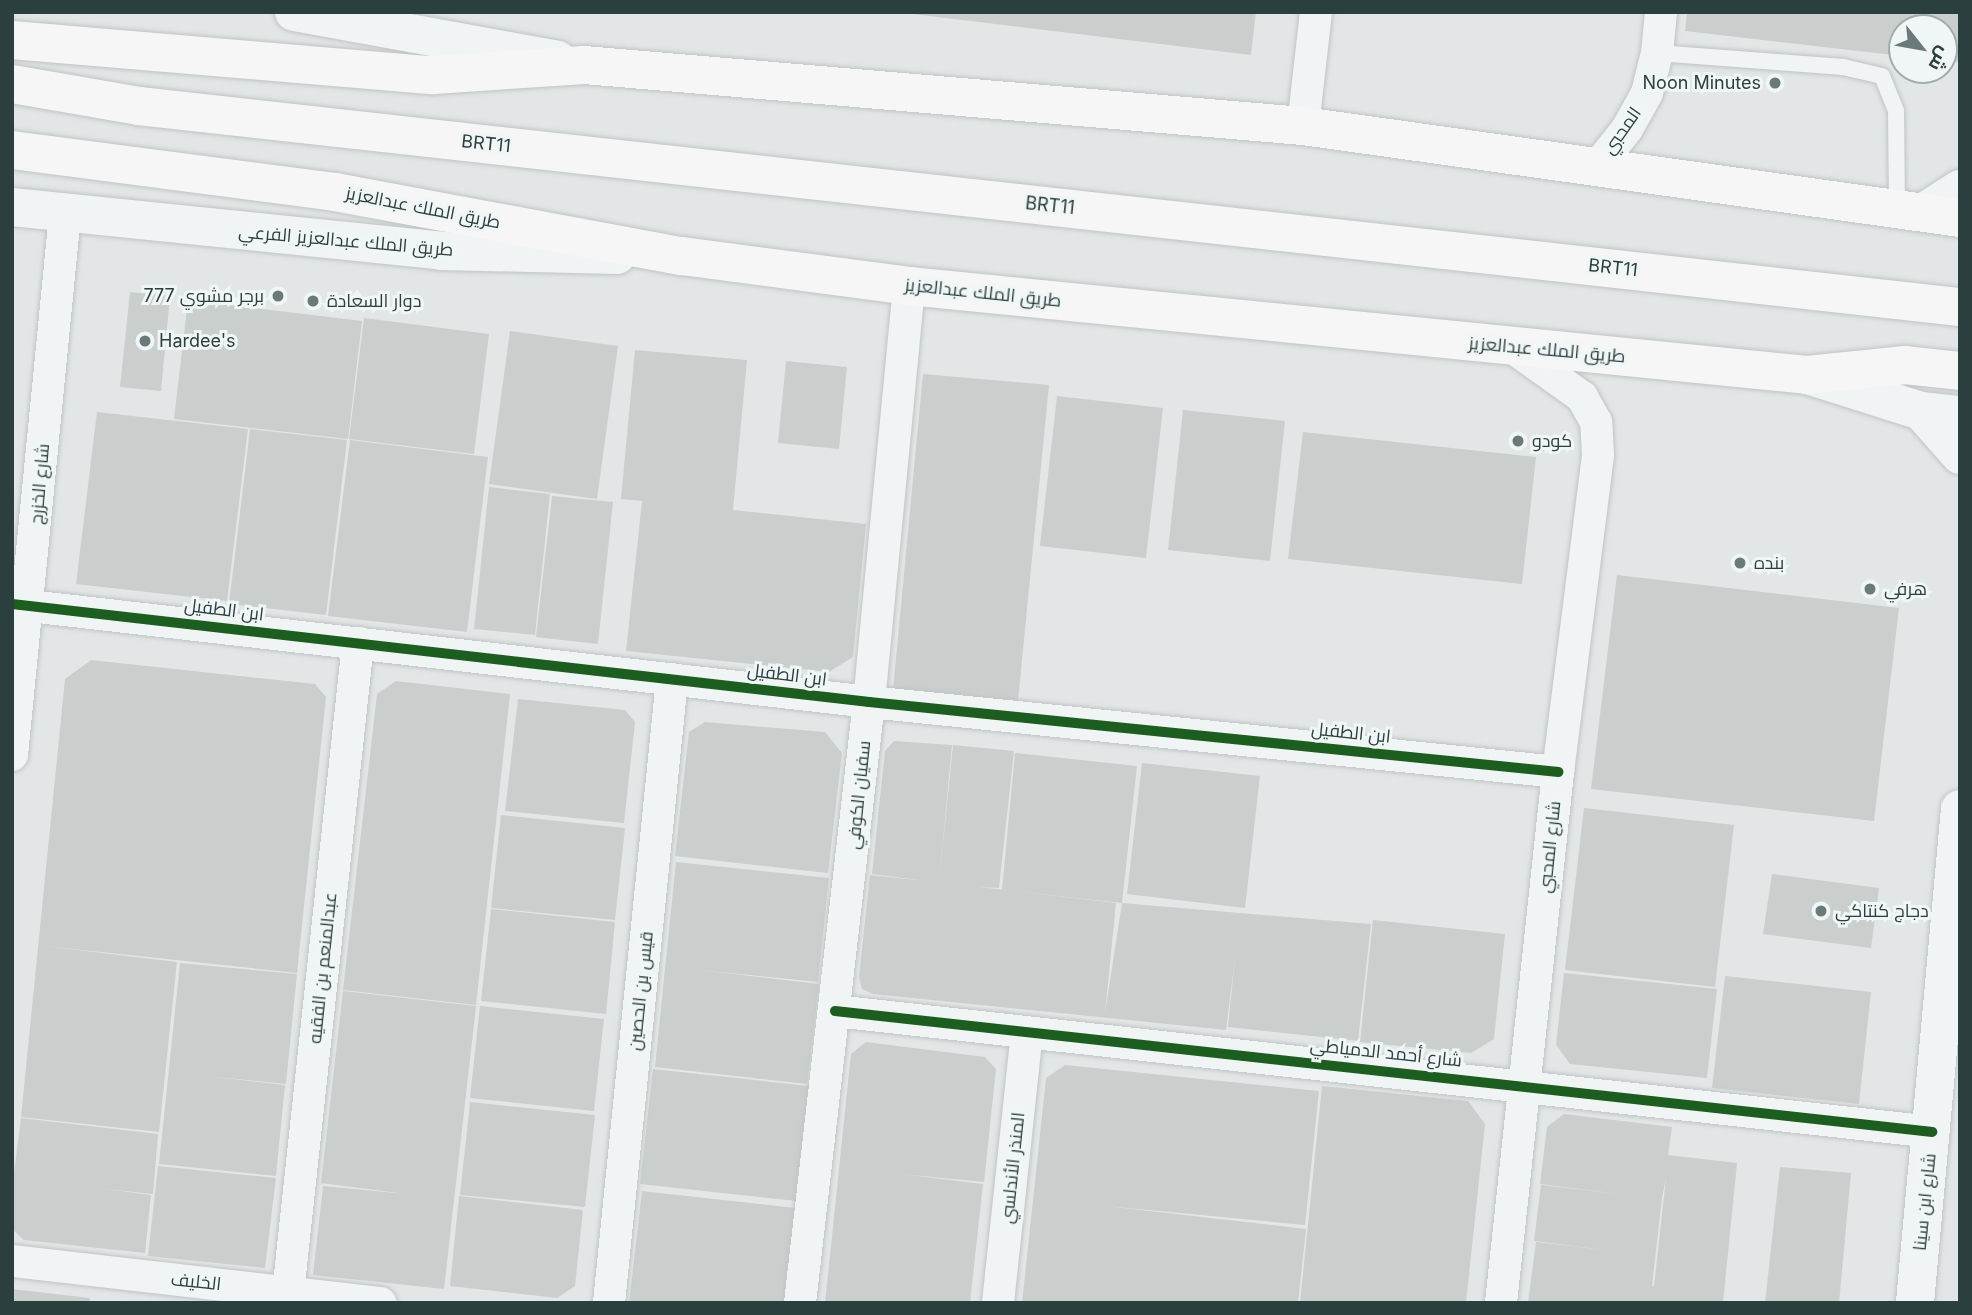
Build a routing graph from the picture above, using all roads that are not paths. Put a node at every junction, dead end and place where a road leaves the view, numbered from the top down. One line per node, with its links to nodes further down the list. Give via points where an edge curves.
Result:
1 (294, 12): 6 (street)
2 (1316, 12): 10 (street)
3 (1661, 12): 5 (street, المحبي)
4 (12, 40): 6 (main road, via 433,75)
5 (1657, 53): 12 (street, المحبي, via 1647,93 1627,129); 15 (lane, via 1843,66 1882,76)
6 (584, 65): 10 (main road)
7 (12, 84): 9 (main road, BRT11)
8 (12, 104): 9 (main road, BRT11)
9 (139, 106): 19 (main road, BRT11)
10 (1303, 126): 12 (main road)
11 (12, 150): 17 (main road, طريق الملك عبدالعزيز, via 335,192)
12 (1596, 167): 15 (main road)
13 (1960, 189): 15 (street)
14 (12, 207): 16 (street, طريق الملك عبدالعزيز الفرعي)
15 (1927, 213)
16 (65, 214): 17 (street, طريق الملك عبدالعزيز الفرعي, via 442,251); 26 (street, شارع الخزرج)
17 (682, 256): 18 (main road, طريق الملك عبدالعزيز)
18 (909, 285): 20 (main road, طريق الملك عبدالعزيز); 29 (street, سفيان الكوفي)
19 (1960, 307)
20 (1512, 347): 22 (main road, طريق الملك عبدالعزيز); 31 (street, شارع المحبي, via 1582,397 1596,422 1598,456)
21 (1960, 371): 22 (main road, طريق الملك عبدالعزيز, via 1905,365)
22 (1807, 375): 23 (street)
23 (1922, 411): 24 (street); 25 (street)
24 (1960, 415)
25 (1960, 454)
26 (20, 605): 27 (street, ابن الطفيل); 30 (street, شارع الخزرج)
27 (358, 643): 28 (street, ابن الطفيل); 38 (street, عبدالمنعم بن الفقيه)
28 (672, 680): 29 (street, ابن الطفيل); 40 (street, قيس بن الحصين)
29 (869, 702): 31 (street, ابن الطفيل); 33 (street, سفيان الكوفي)
30 (12, 755)
31 (1558, 772): 35 (street, شارع المحبي)
32 (1960, 809): 36 (street, شارع ابن سينا)
33 (835, 1011): 34 (street, شارع أحمد الدمياطي); 41 (street, سفيان الكوفي)
34 (1027, 1033): 35 (street, شارع أحمد الدمياطي); 42 (street, المنذر الأندلسي)
35 (1523, 1085): 36 (street, شارع أحمد الدمياطي); 43 (street, شارع المحبي)
36 (1933, 1132): 44 (street, شارع ابن سينا)
37 (12, 1261): 38 (street, الخليف)
38 (288, 1293): 39 (street, الخليف)
39 (381, 1303)
40 (609, 1303)
41 (800, 1303)
42 (998, 1303)
43 (1501, 1303)
44 (1914, 1303)

